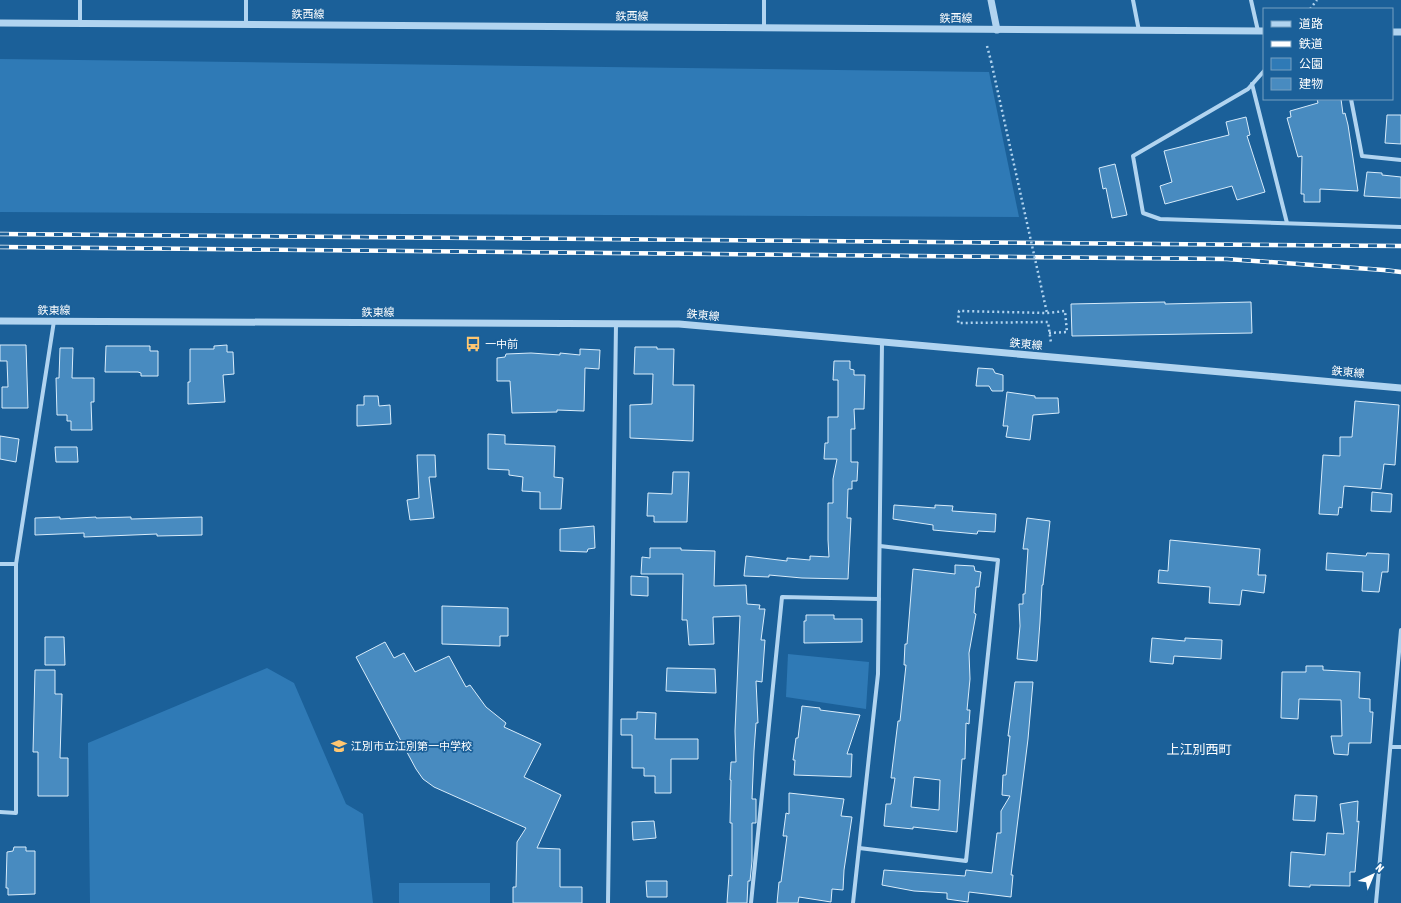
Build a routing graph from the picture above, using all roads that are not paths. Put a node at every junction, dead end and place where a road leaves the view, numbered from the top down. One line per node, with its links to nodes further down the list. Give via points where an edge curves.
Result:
1 (80, 0): 8 (street)
2 (246, 0): 9 (street)
3 (764, 0): 10 (street)
4 (991, 0): 11 (street)
5 (1133, 0): 12 (street)
6 (1251, 0): 13 (street)
7 (0, 23): 8 (street, 鉄西線)
8 (80, 24): 9 (street, 鉄西線)
9 (246, 25): 10 (street, 鉄西線)
10 (764, 28): 11 (street, 鉄西線)
11 (997, 30): 12 (street, 鉄西線)
12 (1139, 31): 13 (street, 鉄西線)
13 (1261, 31)
14 (1263, 72): 15 (street)
15 (1252, 84): 18 (street); 18 (street, via 1248,89 1133,156 1143,213 1160,219)
16 (1351, 100): 17 (street, via 1362,156)
17 (1401, 160)
18 (1287, 223): 19 (street)
19 (1401, 227)
20 (0, 321): 21 (street, 鉄東線)
21 (54, 321): 22 (street, 鉄東線); 27 (street)
22 (616, 324): 23 (street, 鉄東線, via 679,324); 34 (street)
23 (882, 342): 24 (street, 鉄東線); 25 (street)
24 (1401, 388)
25 (880, 546): 28 (street); 33 (street, via 998,560 966,861)
26 (0, 564): 27 (street)
27 (16, 564): 32 (street, via 16,813)
28 (879, 598): 33 (street, via 878,674); 35 (street, via 782,597)
29 (1401, 630): 30 (street)
30 (1391, 747): 31 (street); 37 (street)
31 (1401, 747)
32 (0, 812)
33 (859, 848): 36 (street)
34 (608, 903)
35 (751, 903)
36 (854, 903)
37 (1376, 903): 38 (street)
38 (1380, 903)

